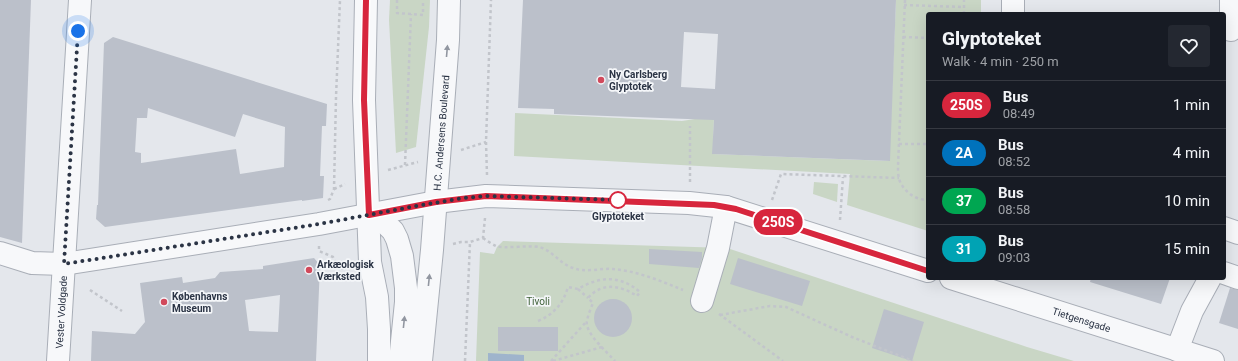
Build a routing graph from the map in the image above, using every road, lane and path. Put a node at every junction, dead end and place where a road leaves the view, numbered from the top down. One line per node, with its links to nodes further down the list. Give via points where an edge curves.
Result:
1 (80, 0): 40 (street, Vester Voldgade)
2 (366, 0): 26 (street, via 364,100)
3 (397, 0): 15 (path, via 397,13)
4 (424, 0): 15 (path, via 423,15)
5 (449, 0): 23 (street, H.C. Andersens Boulevard, one-way to 5)
6 (491, 0): 20 (path)
7 (904, 0): 11 (path)
8 (964, 0): 12 (path)
9 (1013, 0): 14 (street)
10 (1231, 0): 16 (street)
11 (904, 5): 12 (path); 17 (path)
12 (964, 7): 13 (path)
13 (964, 12)
14 (1013, 12)
15 (411, 14): 25 (path)
16 (1231, 30)
17 (903, 37): 18 (path); 21 (path)
18 (926, 38)
19 (690, 126): 32 (path)
20 (486, 142): 23 (path); 24 (path)
21 (899, 144): 22 (path); 28 (path)
22 (926, 144)
23 (438, 156): 25 (path); 31 (street, H.C. Andersens Boulevard)
24 (487, 163)
25 (405, 166): 26 (path)
26 (367, 175): 29 (path); 34 (street)
27 (843, 177): 28 (path); 35 (path, via 781,174); 38 (path)
28 (899, 178): 30 (path, via 907,193)
29 (334, 189)
30 (926, 200)
31 (436, 202): 32 (street, via 486,196); 34 (street); 62 (street, H.C. Andersens Boulevard, one-way to 31)
32 (689, 203): 33 (street)
33 (726, 207): 35 (street); 51 (street, via 718,248)
34 (369, 215): 40 (street); 60 (street, via 370,262 376,297); 61 (street, one-way to 34, via 406,302 402,256 393,231)
35 (766, 218): 38 (street)
36 (483, 238): 51 (path, via 498,247 527,246 545,249 560,261 581,270 612,269 643,275 682,290)
37 (470, 242): 63 (path)
38 (838, 242): 41 (street)
39 (0, 253): 40 (street, via 32,263)
40 (64, 264): 59 (street, Vester Voldgade)
41 (926, 270)
42 (1226, 274): 43 (street)
43 (1238, 278)
44 (964, 280): 47 (street, Tietgensgade)
45 (1193, 280): 53 (street)
46 (1209, 280): 53 (street)
47 (995, 285): 58 (street, Tietgensgade)
48 (578, 289): 50 (path); 50 (path, via 589,283 614,279 640,292 637,296 619,288 608,287 597,290); 55 (path, via 568,287 561,305)
49 (90, 290): 52 (path)
50 (588, 298): 56 (path, via 594,303)
51 (702, 302): 54 (path)
52 (122, 311)
53 (1192, 311): 58 (street)
54 (720, 315): 66 (path); 67 (path, via 770,306 786,307)
55 (538, 322)
56 (586, 322): 57 (path, via 592,336); 64 (path)
57 (602, 347): 64 (path); 65 (path)
58 (1177, 350): 68 (street, Tietgensgade)
59 (58, 361)
60 (379, 361)
61 (400, 361)
62 (420, 361)
63 (465, 361)
64 (552, 361)
65 (615, 361)
66 (783, 361)
67 (913, 361)
68 (1213, 361)

